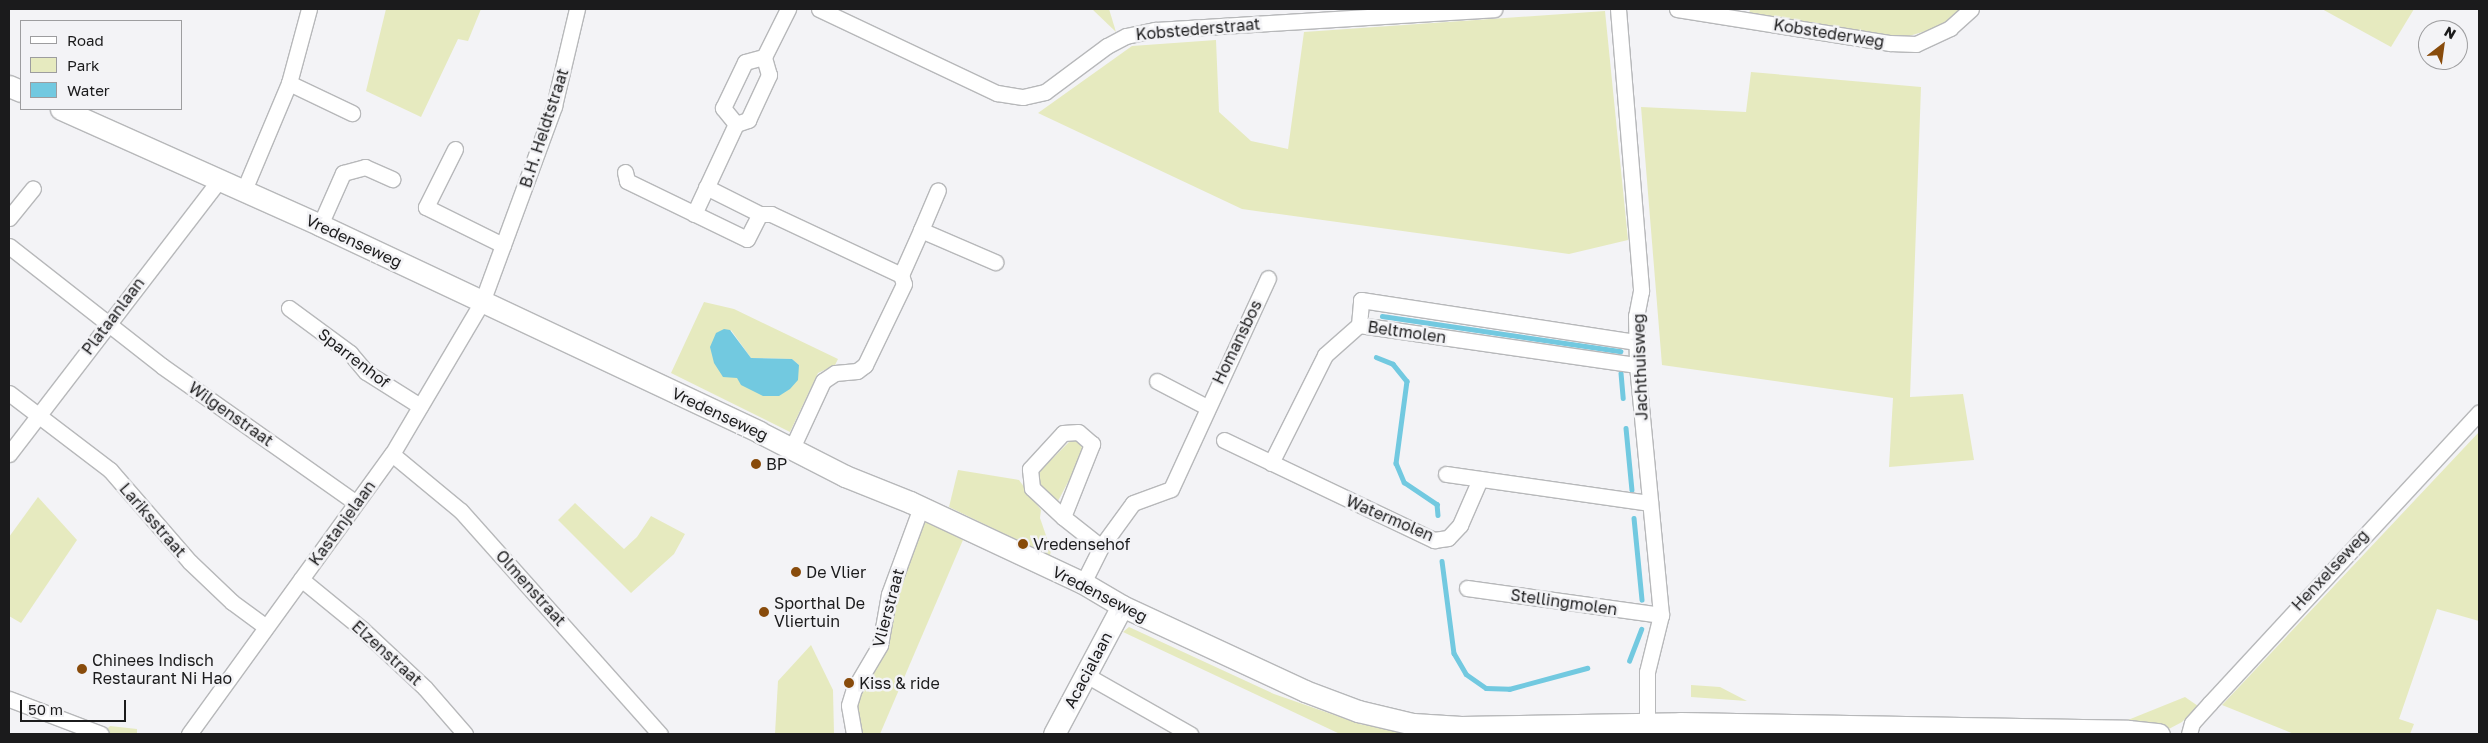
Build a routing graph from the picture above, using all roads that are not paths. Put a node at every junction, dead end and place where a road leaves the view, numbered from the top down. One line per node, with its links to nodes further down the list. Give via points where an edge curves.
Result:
1 (309, 9): 10 (street)
2 (577, 9): 27 (street, B.H. Heldtstraat, via 554,106)
3 (788, 9): 9 (street)
4 (819, 9): 5 (street, Kobstederstraat, via 996,93 1023,97 1045,92 1106,46 1126,36 1155,30)
5 (1494, 9)
6 (1618, 9): 36 (street, Jachthuisweg, via 1641,291 1636,316)
7 (1677, 9): 8 (street, Kobstederweg, via 1890,43 1916,44 1950,28)
8 (1971, 9)
9 (764, 57): 13 (street, via 769,75 748,120); 13 (street, via 745,62 722,108)
10 (289, 83): 12 (street); 20 (street)
11 (63, 110): 16 (main road, Vredenseweg)
12 (352, 113)
13 (736, 124): 18 (street)
14 (455, 149): 27 (street, via 426,207)
15 (625, 172): 22 (street, via 627,181)
16 (220, 179): 20 (main road, Vredenseweg); 34 (street, Plataanlaan)
17 (392, 179): 25 (street, via 365,167 343,173)
18 (706, 187): 22 (street); 23 (street)
19 (32, 188): 24 (street)
20 (244, 190): 25 (main road, Vredenseweg)
21 (938, 190): 26 (street)
22 (694, 214): 23 (street, via 747,239)
23 (760, 214): 30 (street, via 771,214)
24 (9, 218)
25 (320, 225): 32 (main road, Vredenseweg)
26 (921, 230): 29 (street); 30 (street)
27 (503, 244): 32 (street, B.H. Heldtstraat)
28 (9, 246): 34 (street, Wilgenstraat)
29 (995, 262)
30 (901, 275): 45 (street, via 902,292 865,365 857,371 835,373 823,381)
31 (1268, 278): 41 (street, Homansbos)
32 (482, 302): 40 (street, Kastanjelaan); 45 (main road, Vredenseweg)
33 (289, 308): 40 (street, Sparrenhof, via 350,352 366,372)
34 (107, 323): 43 (street, Plataanlaan); 51 (street, Wilgenstraat)
35 (1359, 325): 36 (street, Beltmolen, via 1361,300); 37 (street, Beltmolen); 48 (street, via 1325,355)
36 (1636, 342): 37 (street, Jachthuisweg)
37 (1637, 365): 52 (street, Jachthuisweg)
38 (1157, 381): 41 (street)
39 (9, 393): 43 (street, Lariksstraat)
40 (420, 406): 47 (street, Kastanjelaan)
41 (1207, 406): 55 (street, Homansbos, via 1171,489 1133,503)
42 (2479, 412): 73 (street, Henxelseweg, via 2216,696 2192,723)
43 (39, 416): 46 (street, Plataanlaan); 61 (street, Lariksstraat, via 110,470 190,562 232,602)
44 (1224, 440): 48 (street, Watermolen)
45 (792, 448): 53 (main road, Vredenseweg, via 845,476)
46 (9, 454)
47 (392, 454): 51 (street, Kastanjelaan); 68 (street, Olmenstraat, via 461,511)
48 (1271, 464): 50 (street, Watermolen, via 1434,540 1448,538 1460,525)
49 (1446, 474): 50 (street)
50 (1480, 479): 52 (street)
51 (356, 503): 56 (street, Kastanjelaan)
52 (1650, 503): 60 (street, Jachthuisweg)
53 (921, 508): 57 (main road, Vredenseweg); 69 (street, Vlierstraat, via 889,594 880,645 854,689 849,705)
54 (1063, 517): 54 (street, via 1032,488 1030,469 1063,433 1078,432 1092,444); 55 (street)
55 (1101, 547): 57 (street, Homansbos)
56 (302, 579): 61 (street, Kastanjelaan); 67 (street, Elzenstraat, via 425,688)
57 (1083, 584): 59 (main road, Vredenseweg)
58 (1467, 588): 60 (street, Stellingmolen)
59 (1122, 606): 62 (main road, Acacialaan); 64 (main road, Vredenseweg, via 1304,691 1358,712 1413,724 1461,727)
60 (1661, 615): 64 (street, Jachthuisweg, via 1647,672)
61 (266, 627): 66 (street, Kastanjelaan)
62 (1086, 675): 70 (main road, Acacialaan); 71 (street)
63 (9, 699): 65 (street)
64 (1647, 729): 72 (main road, Vredenseweg, via 2128,731)
65 (101, 734)
66 (191, 734)
67 (465, 734)
68 (660, 734)
69 (854, 734)
70 (1054, 734)
71 (1190, 734)
72 (2159, 734)
73 (2189, 734)

